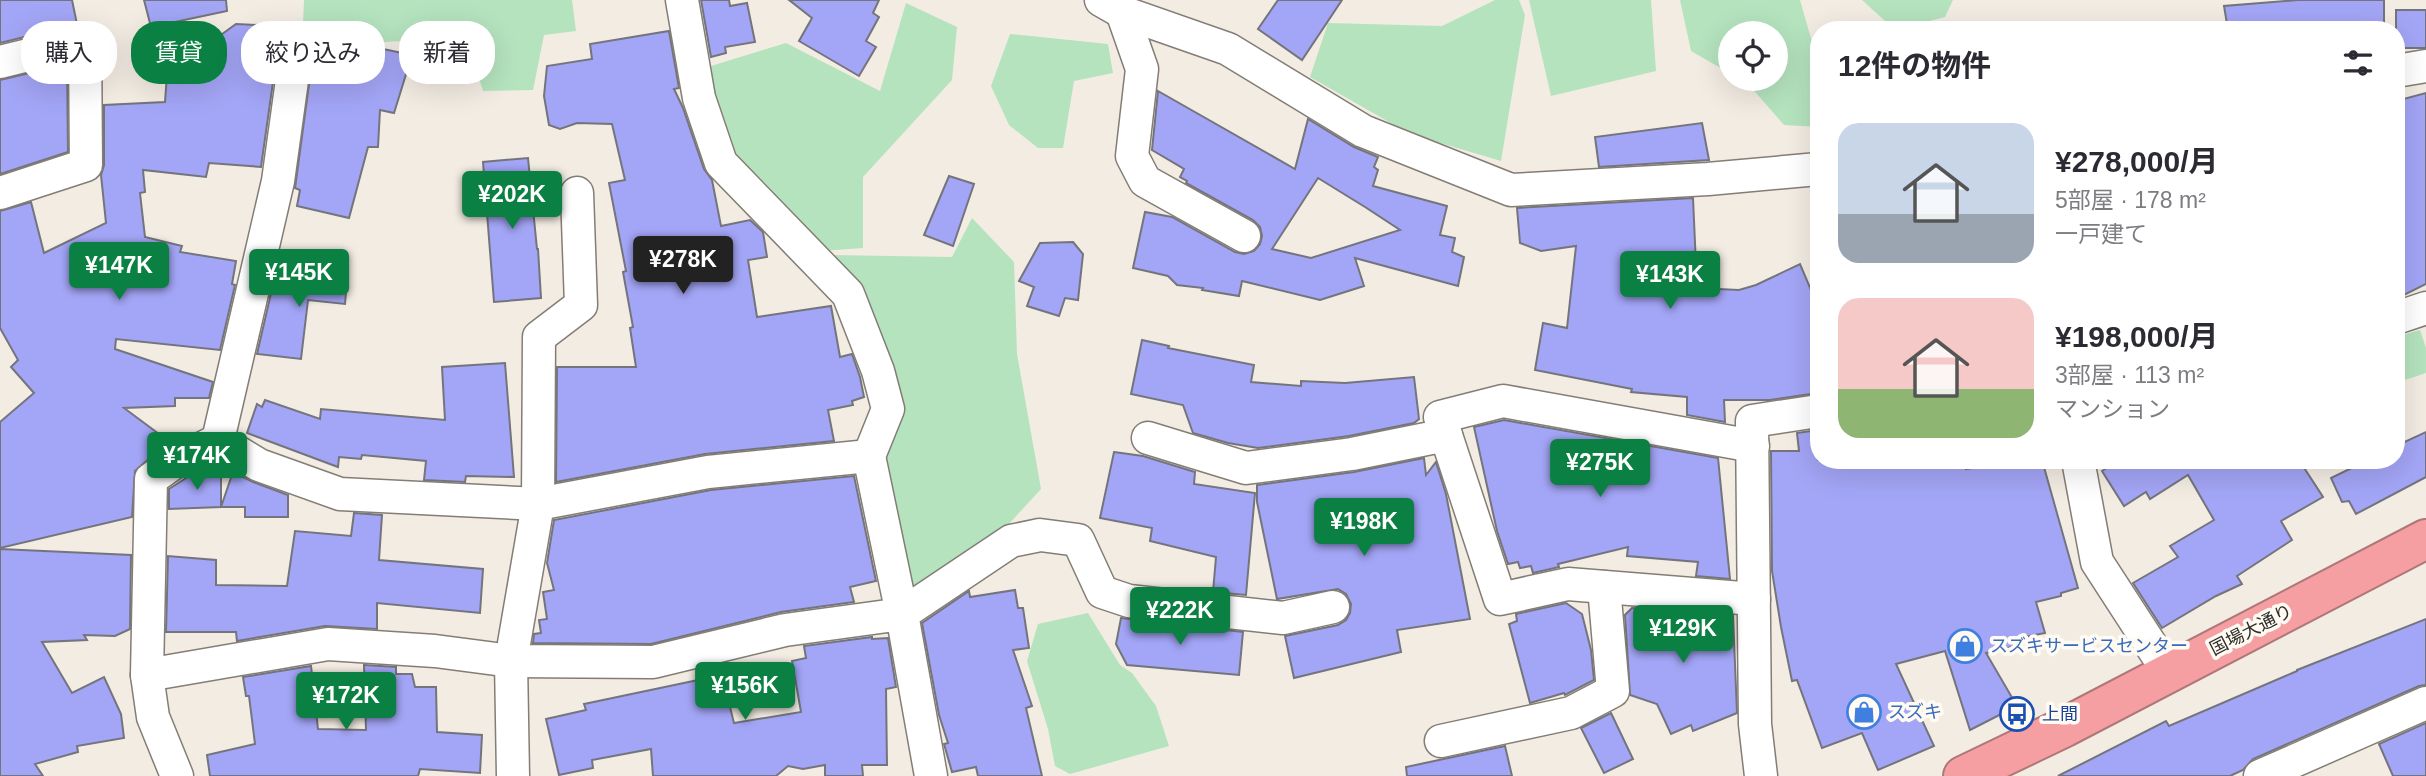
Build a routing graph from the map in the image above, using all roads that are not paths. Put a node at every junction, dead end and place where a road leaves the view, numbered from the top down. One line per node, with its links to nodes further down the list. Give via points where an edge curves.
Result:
1 (682, 0): 18 (street, via 699,98 720,163 848,294 888,410)
2 (1112, 6): 7 (street, via 1228,49 1363,131 1511,190); 10 (street, via 1143,69 1132,156 1145,181)
3 (0, 62): 9 (street, via 85,41 86,165)
4 (2426, 66): 5 (street)
5 (2405, 70)
6 (291, 84): 16 (street, via 278,181)
7 (1810, 170)
8 (577, 192): 20 (street, via 580,305 539,337)
9 (0, 193)
10 (1244, 236)
11 (2426, 308): 12 (street)
12 (2405, 315)
13 (1810, 412): 17 (street, via 1752,421)
14 (1446, 435): 15 (street, via 1246,468); 17 (street, via 1440,417 1503,401); 22 (street, via 1500,599 1567,584)
15 (1148, 438)
16 (218, 440): 20 (street, via 259,465 340,494); 28 (street, via 151,479)
17 (1753, 446): 23 (street)
18 (869, 456): 20 (street, via 708,472); 25 (street)
19 (2080, 469): 27 (street, via 2097,562)
20 (538, 504): 26 (street)
21 (2426, 539): 27 (highway, 国場大通り)
22 (1604, 587): 23 (street); 30 (street, via 1613,691 1571,713)
23 (1754, 599): 35 (street, via 1755,724)
24 (1333, 607): 25 (street, via 1283,618 1129,601 1102,592 1078,540 1040,535 1011,541)
25 (902, 614): 26 (street, via 785,630 653,662); 34 (street)
26 (511, 661): 28 (street, via 328,644); 33 (street)
27 (2169, 673): 31 (highway, 国場大通り)
28 (146, 675): 32 (street, via 153,717)
29 (2426, 703): 37 (street)
30 (1441, 741)
31 (2017, 764): 36 (highway, 国場大通り)
32 (177, 776)
33 (513, 776)
34 (931, 776)
35 (1761, 776)
36 (1962, 776)
37 (2260, 776)

